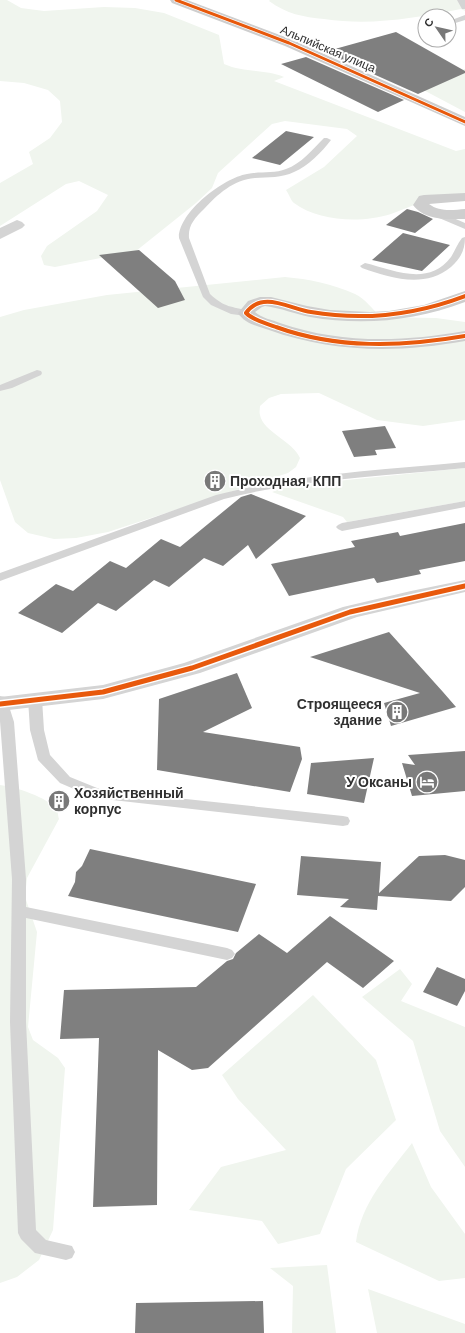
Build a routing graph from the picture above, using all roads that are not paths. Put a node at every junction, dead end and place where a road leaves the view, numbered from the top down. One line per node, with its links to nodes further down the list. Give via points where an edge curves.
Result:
1 (176, 0): 4 (street, Альпийская улица, via 289,43)
2 (462, 0): 3 (lane)
3 (465, 7)
4 (465, 122)
5 (327, 140): 15 (lane, via 288,172 250,176 228,182 186,223 182,231 206,295 225,309)
6 (465, 197): 7 (street, via 424,199 421,205)
7 (435, 213): 8 (street); 10 (lane)
8 (465, 214)
9 (17, 225): 11 (street)
10 (465, 226)
11 (0, 234)
12 (465, 240): 13 (lane, via 453,260 420,278 397,276)
13 (365, 266)
14 (465, 296): 15 (street, via 422,311 389,316 332,315 303,311 271,302 253,305)
15 (246, 313): 16 (street, via 251,318 295,333 343,342 382,345 429,343)
16 (465, 336)
17 (37, 373): 18 (lane)
18 (0, 388)
19 (465, 459): 21 (lane, via 457,460)
20 (465, 465): 21 (lane)
21 (451, 466): 24 (lane, via 251,489 220,497)
22 (465, 504): 23 (lane)
23 (342, 527)
24 (0, 577)
25 (465, 586): 26 (street, via 350,612 192,668 103,692)
26 (34, 699): 28 (street); 29 (lane, via 37,730 44,757 65,780 100,795)
27 (0, 700): 28 (lane)
28 (0, 704): 30 (lane, via 7,722 20,879)
29 (343, 821)
30 (19, 911): 31 (lane); 32 (lane, via 18,1022 27,1233 42,1247)
31 (226, 954)
32 (66, 1252)

